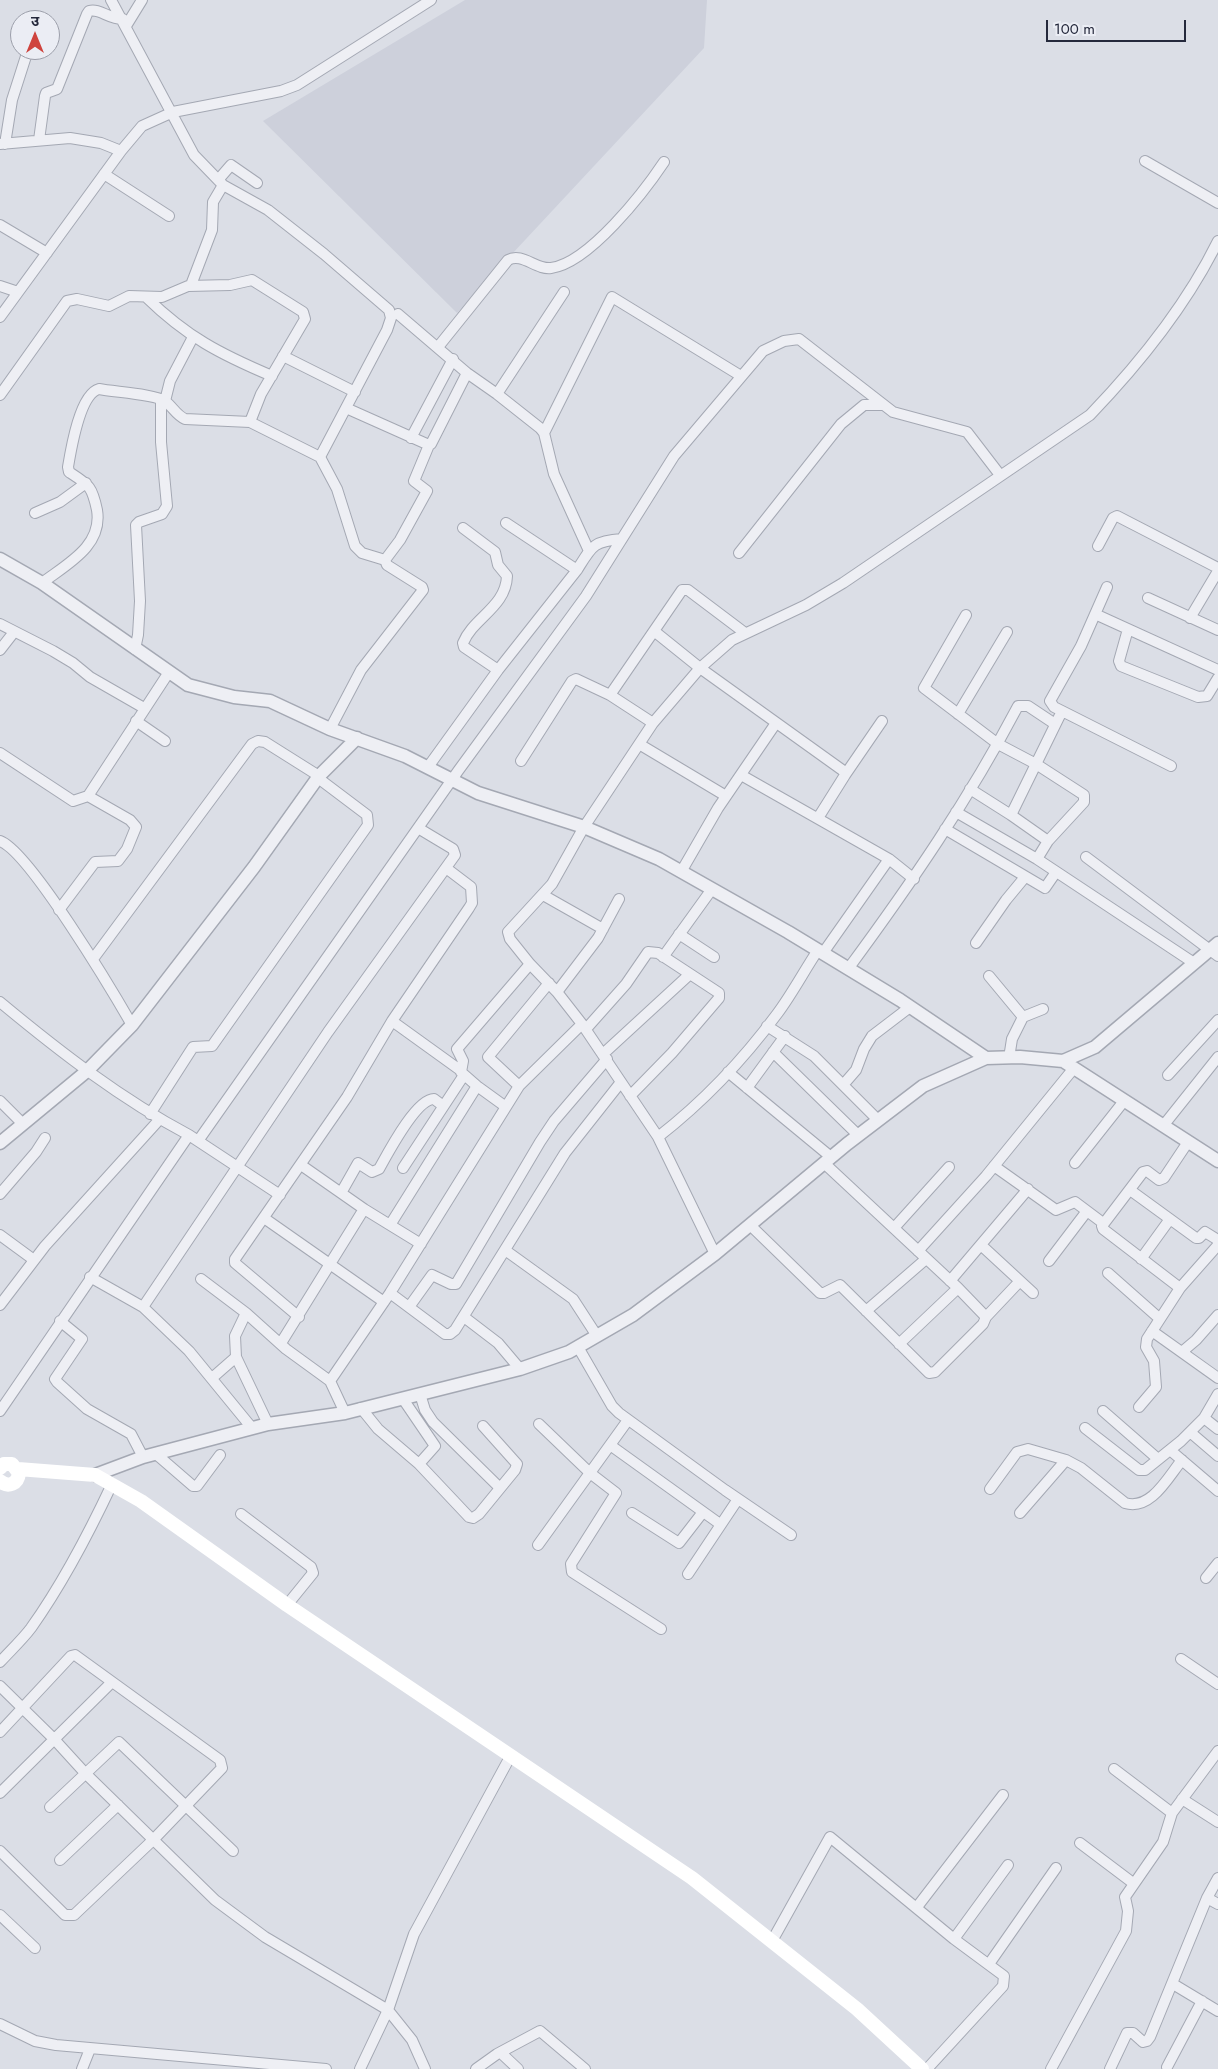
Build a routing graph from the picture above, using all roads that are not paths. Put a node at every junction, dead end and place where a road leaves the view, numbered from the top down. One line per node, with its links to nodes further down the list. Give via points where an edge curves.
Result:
1 (111, 0): 4 (street)
2 (142, 0): 4 (street)
3 (432, 0): 6 (street, via 297,85)
4 (120, 21): 6 (street); 7 (street, via 98,10 89,11 57,89 46,93)
5 (25, 60): 8 (street)
6 (173, 112): 9 (street, via 142,126); 14 (street, via 194,155)
7 (39, 140): 8 (street); 9 (street, via 70,138)
8 (2, 144)
9 (121, 150): 12 (street)
10 (1144, 161): 15 (street)
11 (664, 162): 28 (street, via 644,192 613,227 576,258 551,268 542,268 522,259 508,260)
12 (104, 174): 16 (street); 19 (street)
13 (257, 182): 14 (street, via 230,165)
14 (221, 183): 20 (street, via 213,202 212,230); 34 (street, via 268,210 389,310 391,318 387,330)
15 (1218, 203)
16 (169, 216)
17 (0, 224): 19 (street)
18 (1218, 241): 45 (street, via 1172,320 1124,380 1090,415)
19 (47, 253): 22 (street)
20 (191, 285): 24 (street, via 162,297); 29 (street, via 256,280 303,312 305,319)
21 (0, 286): 22 (street)
22 (18, 292): 26 (street)
23 (564, 292): 35 (street)
24 (146, 297): 27 (street); 36 (street, via 129,296 109,306 67,300)
25 (398, 314): 28 (street)
26 (0, 317)
27 (193, 337): 32 (street); 37 (street)
28 (438, 347): 30 (street)
29 (284, 356): 32 (street); 34 (street)
30 (453, 359): 31 (street); 42 (street)
31 (467, 373): 35 (street); 43 (street)
32 (272, 376): 40 (street)
33 (741, 376): 38 (street, via 763,351 784,341 799,339); 41 (street, via 612,297); 50 (street, via 674,456)
34 (355, 392): 39 (street)
35 (497, 394): 41 (street)
36 (0, 395)
37 (163, 401): 40 (street, via 185,420); 46 (street, via 99,389 88,396 68,467 69,472); 71 (street, via 161,442 167,506 162,514 136,525 140,601)
38 (883, 404): 45 (street, via 893,412 967,432); 53 (street, via 864,405 841,424)
39 (346, 408): 42 (street); 44 (street)
40 (250, 422): 44 (street)
41 (544, 433): 52 (street, via 554,474)
42 (411, 438): 43 (street)
43 (429, 445): 55 (street, via 414,481 427,491)
44 (320, 457): 55 (street, via 337,490 355,546 362,553)
45 (1000, 475): 70 (street, via 843,583 806,605)
46 (86, 483): 47 (street, via 60,502); 58 (street, via 93,490 98,515 96,535 84,552)
47 (35, 513)
48 (506, 523): 57 (street)
49 (462, 528): 74 (street, via 495,552 498,565 507,576 498,602 463,643 464,647)
50 (622, 538): 52 (street, via 600,541); 100 (street, via 586,596)
51 (1098, 546): 56 (street, via 1117,516)
52 (590, 551): 57 (street)
53 (739, 553)
54 (0, 558): 58 (street)
55 (385, 560): 87 (street, via 387,565 423,590 361,670)
56 (1218, 569): 63 (street)
57 (577, 570): 74 (street)
58 (42, 583): 71 (street)
59 (1107, 586): 61 (street)
60 (1148, 598): 63 (street)
61 (1095, 614): 65 (street); 80 (street, via 1050,701 1054,708)
62 (966, 615): 81 (street, via 924,688)
63 (1190, 618): 66 (street)
64 (0, 624): 68 (street)
65 (1128, 629): 75 (street); 77 (street, via 1119,661 1121,666 1198,697 1207,696)
66 (1218, 630)
67 (654, 631): 70 (street, via 678,592 684,589); 73 (street); 78 (street)
68 (14, 632): 72 (street); 79 (street, via 60,655 90,677)
69 (1007, 632): 81 (street)
70 (745, 633): 73 (street)
71 (136, 649): 76 (street)
72 (0, 650)
73 (700, 668): 84 (street); 85 (street)
74 (498, 670): 96 (street)
75 (1218, 670)
76 (169, 672): 79 (street); 87 (street, via 188,685 234,697 270,701)
77 (1218, 678)
78 (610, 695): 84 (street); 93 (street, via 580,680 572,681)
79 (144, 708): 82 (street)
80 (1062, 711): 86 (street); 95 (street)
81 (958, 714): 91 (street)
82 (136, 720): 89 (street); 102 (street)
83 (882, 721): 98 (street)
84 (653, 723): 90 (street)
85 (776, 723): 97 (street); 98 (street, via 845,772)
86 (1055, 724): 91 (street, via 1028,706 1018,706); 94 (street)
87 (330, 729): 88 (street)
88 (357, 738): 96 (street); 99 (street)
89 (165, 741)
90 (639, 744): 103 (street); 107 (street)
91 (998, 744): 94 (street); 101 (street)
92 (0, 753): 102 (street, via 74,801)
93 (521, 761)
94 (1036, 764): 105 (street); 111 (street, via 1085,798)
95 (1171, 766)
96 (428, 767): 100 (street)
97 (741, 775): 103 (street); 106 (street)
98 (845, 776): 106 (street)
99 (319, 777): 131 (street, via 265,742 252,744); 145 (street); 170 (street, via 367,815 368,825 212,1046 193,1047)
100 (452, 779): 107 (street, via 478,793); 108 (street)
101 (970, 789): 104 (street); 105 (street)
102 (88, 796): 123 (street, via 130,820 136,828 118,861 95,862)
103 (726, 796): 116 (street)
104 (956, 812): 109 (street); 114 (street)
105 (1011, 815): 111 (street)
106 (818, 818): 113 (street)
107 (584, 827): 116 (street); 121 (street, via 566,862)
108 (418, 828): 115 (street, via 455,851); 178 (street)
109 (945, 829): 118 (street); 119 (street)
110 (0, 841): 123 (street, via 13,849)
111 (1048, 841): 114 (street)
112 (1086, 857): 127 (street)
113 (889, 859): 119 (street); 128 (street)
114 (1037, 859): 117 (street)
115 (446, 868): 144 (street, via 469,884 472,903); 186 (street)
116 (681, 872): 120 (street)
117 (1056, 872): 118 (street, via 1045,888); 132 (street)
118 (1025, 877): 126 (street)
119 (914, 879): 134 (street)
120 (712, 889): 125 (street); 128 (street)
121 (543, 895): 124 (street); 133 (street, via 508,932)
122 (619, 899): 124 (street)
123 (59, 910): 131 (street)
124 (602, 929): 138 (street)
125 (679, 934): 129 (street); 130 (street)
126 (976, 943)
127 (1216, 950): 132 (street)
128 (821, 952): 134 (street); 146 (street)
129 (663, 956): 135 (street); 147 (street, via 648,952 626,984)
130 (714, 957)
131 (93, 959): 145 (street)
132 (1194, 963): 154 (street, via 1095,1047)
133 (530, 964): 137 (street); 158 (street, via 458,1047 458,1055 463,1061)
134 (848, 969): 140 (street)
135 (690, 974): 150 (street); 165 (street, via 719,993 719,998)
136 (990, 976): 142 (street)
137 (549, 983): 138 (street); 163 (street, via 488,1057)
138 (557, 992): 147 (street)
139 (0, 1002): 156 (street)
140 (910, 1007): 151 (street); 161 (street, via 872,1036 856,1070)
141 (1043, 1008): 142 (street)
142 (1023, 1017): 152 (street, via 1016,1029)
143 (1218, 1020): 159 (street)
144 (392, 1021): 158 (street); 184 (street, via 347,1097)
145 (132, 1025): 156 (street)
146 (767, 1026): 148 (street); 157 (street)
147 (584, 1027): 150 (street); 163 (street)
148 (785, 1036): 149 (street); 161 (street, via 814,1056)
149 (773, 1052): 164 (street); 175 (street)
150 (605, 1056): 160 (street); 226 (street, via 540,1142 456,1284 432,1275)
151 (986, 1058): 152 (street); 171 (street, via 923,1086)
152 (1009, 1058): 154 (street)
153 (1218, 1058): 173 (street)
154 (1063, 1061): 155 (street)
155 (1074, 1068): 167 (street); 185 (street)
156 (87, 1071): 170 (street); 172 (street)
157 (728, 1072): 164 (street); 176 (street, via 689,1113)
158 (462, 1073): 162 (street); 168 (street)
159 (1168, 1075)
160 (621, 1082): 165 (street); 207 (street, via 565,1153)
161 (843, 1085): 171 (street)
162 (477, 1086): 169 (street); 199 (street)
163 (519, 1086): 169 (street)
164 (747, 1088): 181 (street)
165 (630, 1096): 176 (street)
166 (0, 1101): 172 (street)
167 (1124, 1101): 173 (street); 183 (street)
168 (442, 1105): 188 (street); 191 (street, via 434,1099 426,1100 412,1115 379,1169 372,1172 358,1163)
169 (506, 1106): 204 (street)
170 (155, 1117): 174 (street); 212 (street)
171 (878, 1120): 175 (street)
172 (23, 1124): 180 (street)
173 (1163, 1126): 179 (street)
174 (189, 1135): 178 (street); 216 (street)
175 (858, 1135): 181 (street)
176 (658, 1137): 209 (street)
177 (45, 1138): 192 (street)
178 (198, 1142): 186 (street)
179 (1188, 1142): 182 (street); 190 (street, via 1164,1178 1159,1180 1146,1171)
180 (0, 1143)
181 (828, 1160): 200 (street); 201 (street)
182 (1218, 1161)
183 (1075, 1163)
184 (301, 1165): 191 (street); 193 (street)
185 (994, 1166): 189 (street); 208 (street)
186 (237, 1167): 193 (street); 225 (street)
187 (949, 1167): 201 (street)
188 (403, 1168)
189 (1028, 1189): 195 (street, via 1056,1210 1072,1202); 205 (street)
190 (1130, 1190): 197 (street); 198 (street)
191 (341, 1192): 194 (street)
192 (0, 1194)
193 (280, 1195): 196 (street)
194 (364, 1208): 199 (street); 214 (street)
195 (1087, 1211): 198 (street); 213 (street)
196 (264, 1218): 214 (street); 230 (street, via 235,1263)
197 (1170, 1219): 203 (street, via 1196,1238 1205,1232); 211 (street)
198 (1103, 1223): 211 (street, via 1103,1229)
199 (390, 1224): 204 (street)
200 (750, 1225): 209 (street); 227 (street, via 820,1293 840,1285)
201 (894, 1228): 208 (street)
202 (0, 1235): 212 (street)
203 (1218, 1240)
204 (421, 1244): 221 (street)
205 (981, 1245): 218 (street); 219 (street)
206 (1218, 1245): 220 (street)
207 (505, 1250): 231 (street); 236 (street, via 573,1299)
208 (918, 1251): 210 (street)
209 (715, 1254): 236 (street, via 633,1315)
210 (926, 1258): 219 (street); 227 (street)
211 (1141, 1259): 220 (street)
212 (34, 1260): 224 (street)
213 (1049, 1261)
214 (330, 1265): 223 (street); 230 (street)
215 (1108, 1273): 233 (street)
216 (90, 1277): 225 (street); 234 (street)
217 (201, 1279): 228 (street)
218 (1020, 1281): 222 (street); 232 (street)
219 (954, 1284): 232 (street); 238 (street)
220 (1180, 1288): 233 (street)
221 (390, 1292): 223 (street); 226 (street)
222 (1033, 1293)
223 (384, 1302): 245 (street)
224 (0, 1305)
225 (143, 1307): 243 (street)
226 (409, 1307): 231 (street, via 445,1334 455,1330)
227 (866, 1311): 238 (street)
228 (246, 1313): 237 (street); 241 (street, via 235,1336)
229 (1218, 1315): 240 (street)
230 (299, 1317): 237 (street)
231 (464, 1317): 242 (street, via 498,1343)
232 (986, 1317): 238 (street, via 983,1324 931,1373)
233 (1160, 1319): 235 (street)
234 (60, 1321): 251 (street); 268 (street, via 82,1339 59,1371 57,1382 88,1409 131,1434)
235 (1152, 1331): 240 (street); 249 (street, via 1145,1344 1154,1360 1156,1387)
236 (596, 1336): 239 (street)
237 (281, 1343): 245 (street)
238 (899, 1344)
239 (578, 1347): 242 (street); 255 (street, via 612,1406)
240 (1182, 1351): 244 (street)
241 (236, 1357): 243 (street); 256 (street)
242 (520, 1369): 246 (street)
243 (212, 1378): 259 (street)
244 (1218, 1378)
245 (330, 1381): 253 (street)
246 (420, 1394): 248 (street); 279 (street, via 433,1422)
247 (1218, 1394): 254 (street)
248 (403, 1399): 250 (street); 272 (street, via 435,1446)
249 (1139, 1407)
250 (361, 1408): 253 (street); 272 (street, via 384,1435)
251 (0, 1410)
252 (1103, 1411): 269 (street)
253 (345, 1412): 256 (street)
254 (1204, 1418): 261 (street); 262 (street)
255 (628, 1420): 263 (street); 282 (street)
256 (268, 1424): 259 (street)
257 (539, 1424): 275 (street)
258 (483, 1426): 279 (street, via 517,1464)
259 (252, 1428): 265 (street)
260 (1084, 1428): 269 (street, via 1139,1470 1145,1470)
261 (1218, 1429)
262 (1190, 1432): 264 (street); 267 (street)
263 (610, 1445): 275 (street); 283 (street)
264 (1170, 1450): 269 (street); 271 (street)
265 (156, 1454): 266 (street, via 192,1486 197,1486); 268 (street)
266 (220, 1455)
267 (1218, 1456)
268 (142, 1457): 276 (street)
269 (1158, 1459)
270 (1066, 1460): 271 (street, via 1125,1503 1133,1505 1150,1499); 280 (street, via 1023,1449 1017,1452); 285 (street)
271 (1182, 1460): 281 (street)
272 (419, 1464): 279 (street, via 469,1517 480,1514)
273 (0, 1467): 274 (main road, via 12,1464)
274 (18, 1469): 276 (main road); 277 (main road, via 19,1476 15,1482 9,1485)
275 (590, 1473): 289 (street); 294 (street, via 616,1494 571,1564 572,1572)
276 (95, 1475): 278 (main road)
277 (1, 1483)
278 (112, 1484): 293 (main road); 296 (street, via 88,1535 44,1608)
279 (500, 1488)
280 (990, 1489)
281 (1218, 1491)
282 (738, 1499): 287 (street); 288 (street)
283 (703, 1512): 284 (street, via 679,1543); 287 (street)
284 (632, 1513)
285 (1020, 1513)
286 (242, 1514): 293 (street, via 311,1567 313,1573)
287 (720, 1524): 291 (street)
288 (791, 1535)
289 (538, 1545)
290 (1218, 1562): 292 (street)
291 (688, 1574)
292 (1206, 1578)
293 (287, 1605): 304 (main road)
294 (661, 1629)
295 (1181, 1659): 298 (street)
296 (0, 1662)
297 (111, 1683): 300 (street, via 73,1655); 302 (street); 311 (street, via 220,1760 220,1772)
298 (1218, 1684)
299 (2, 1692): 300 (street)
300 (22, 1708): 301 (street); 302 (street)
301 (0, 1732)
302 (54, 1739): 306 (street); 307 (street)
303 (1217, 1754): 309 (street)
304 (510, 1757): 329 (main road, via 672,1864); 334 (street, via 414,1934)
305 (1114, 1769): 313 (street)
306 (85, 1773): 310 (street); 311 (street, via 115,1744 122,1742); 312 (street)
307 (0, 1793)
308 (1003, 1795): 326 (street)
309 (1182, 1798): 313 (street); 314 (street)
310 (118, 1805): 315 (street); 319 (street)
311 (187, 1806): 315 (street); 318 (street)
312 (50, 1807)
313 (1172, 1813): 323 (street, via 1163,1842)
314 (1218, 1822)
315 (154, 1840): 317 (street, via 79,1912 69,1917); 334 (street, via 215,1900 265,1937)
316 (1080, 1843): 323 (street)
317 (0, 1851)
318 (233, 1851)
319 (60, 1860)
320 (1008, 1865): 328 (street)
321 (1056, 1868): 331 (street)
322 (1218, 1878): 324 (street)
323 (1134, 1883): 349 (street, via 1125,1897 1128,1911 1126,1932)
324 (1207, 1898): 325 (street); 332 (street)
325 (1218, 1904)
326 (917, 1907): 328 (street); 329 (street, via 830,1837)
327 (0, 1915): 330 (street)
328 (954, 1939): 331 (street)
329 (772, 1941): 347 (main road, via 857,2009)
330 (35, 1948)
331 (989, 1964): 348 (street, via 1004,1976 1003,1986)
332 (1173, 1984): 333 (street); 350 (street, via 1147,2041 1127,2033)
333 (1202, 2001): 335 (street); 339 (street)
334 (388, 2010): 343 (street); 344 (street, via 412,2040)
335 (1218, 2011)
336 (0, 2024): 337 (street, via 35,2041)
337 (90, 2048): 341 (street); 342 (street)
338 (501, 2053): 340 (street); 345 (street); 346 (street, via 540,2031)
339 (1167, 2067)
340 (515, 2068)
341 (82, 2069)
342 (322, 2069)
343 (360, 2069)
344 (426, 2069)
345 (476, 2069)
346 (585, 2069)
347 (922, 2069)
348 (927, 2069)
349 (1051, 2069)
350 (1110, 2069)

